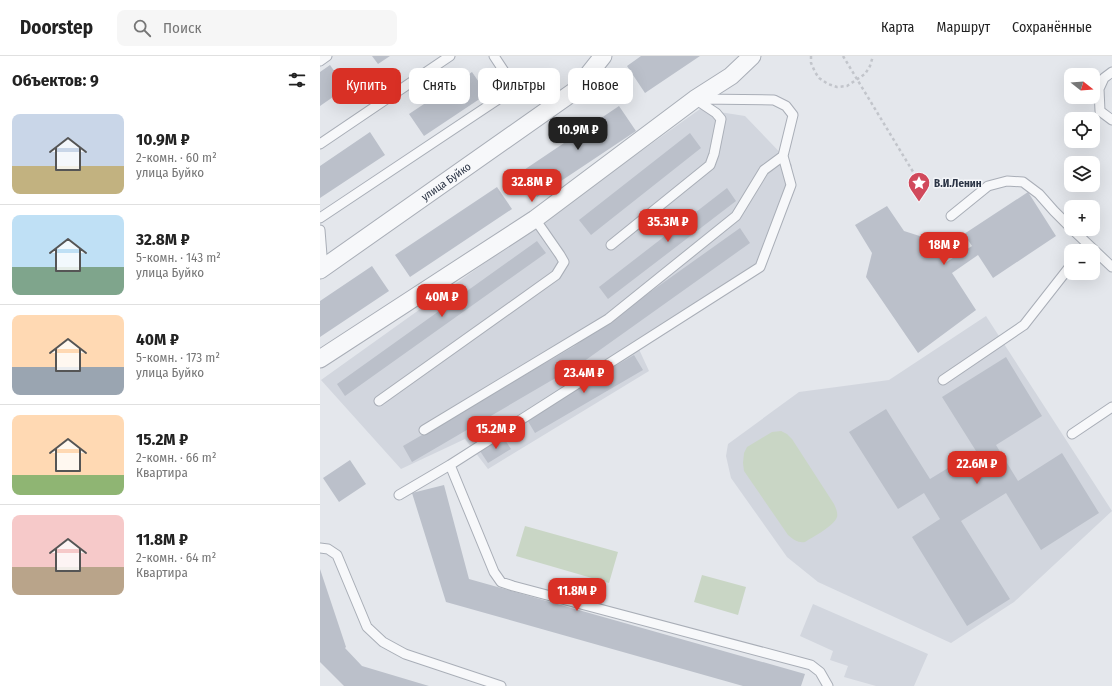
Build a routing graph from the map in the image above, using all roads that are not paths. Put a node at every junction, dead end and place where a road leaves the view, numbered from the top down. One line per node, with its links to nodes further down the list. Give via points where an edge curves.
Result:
1 (327, 56): 6 (lane)
2 (450, 56): 10 (lane)
3 (494, 56): 13 (lane, via 514,88)
4 (603, 56): 20 (street, улица Буйко, via 576,90)
5 (752, 56): 8 (street, via 731,76)
6 (320, 60)
7 (1112, 72): 9 (lane, via 1104,78 1099,90 1100,111)
8 (695, 98): 11 (lane, via 774,100 786,106 794,116); 14 (street); 17 (lane, via 721,119 710,165)
9 (1112, 120)
10 (320, 144)
11 (783, 156): 26 (lane, via 764,170 736,216 608,319); 28 (lane, via 791,185 760,267)
12 (951, 216): 15 (lane, via 988,186 1007,181 1023,182 1039,194)
13 (320, 218)
14 (535, 219): 22 (street); 24 (lane, via 564,262 556,275)
15 (1064, 222)
16 (320, 230): 20 (lane)
17 (611, 245)
18 (1100, 259): 19 (lane)
19 (1112, 268)
20 (322, 269)
21 (1064, 274): 23 (lane, via 1024,325)
22 (320, 359)
23 (943, 380)
24 (379, 401)
25 (1112, 407): 27 (lane)
26 (424, 430)
27 (1072, 434)
28 (450, 465): 29 (lane); 32 (lane, via 494,572 501,582 810,665 820,672)
29 (399, 495)
30 (320, 548): 31 (lane, via 328,549 337,555 367,627 383,642 405,654)
31 (501, 686)
32 (828, 686)

